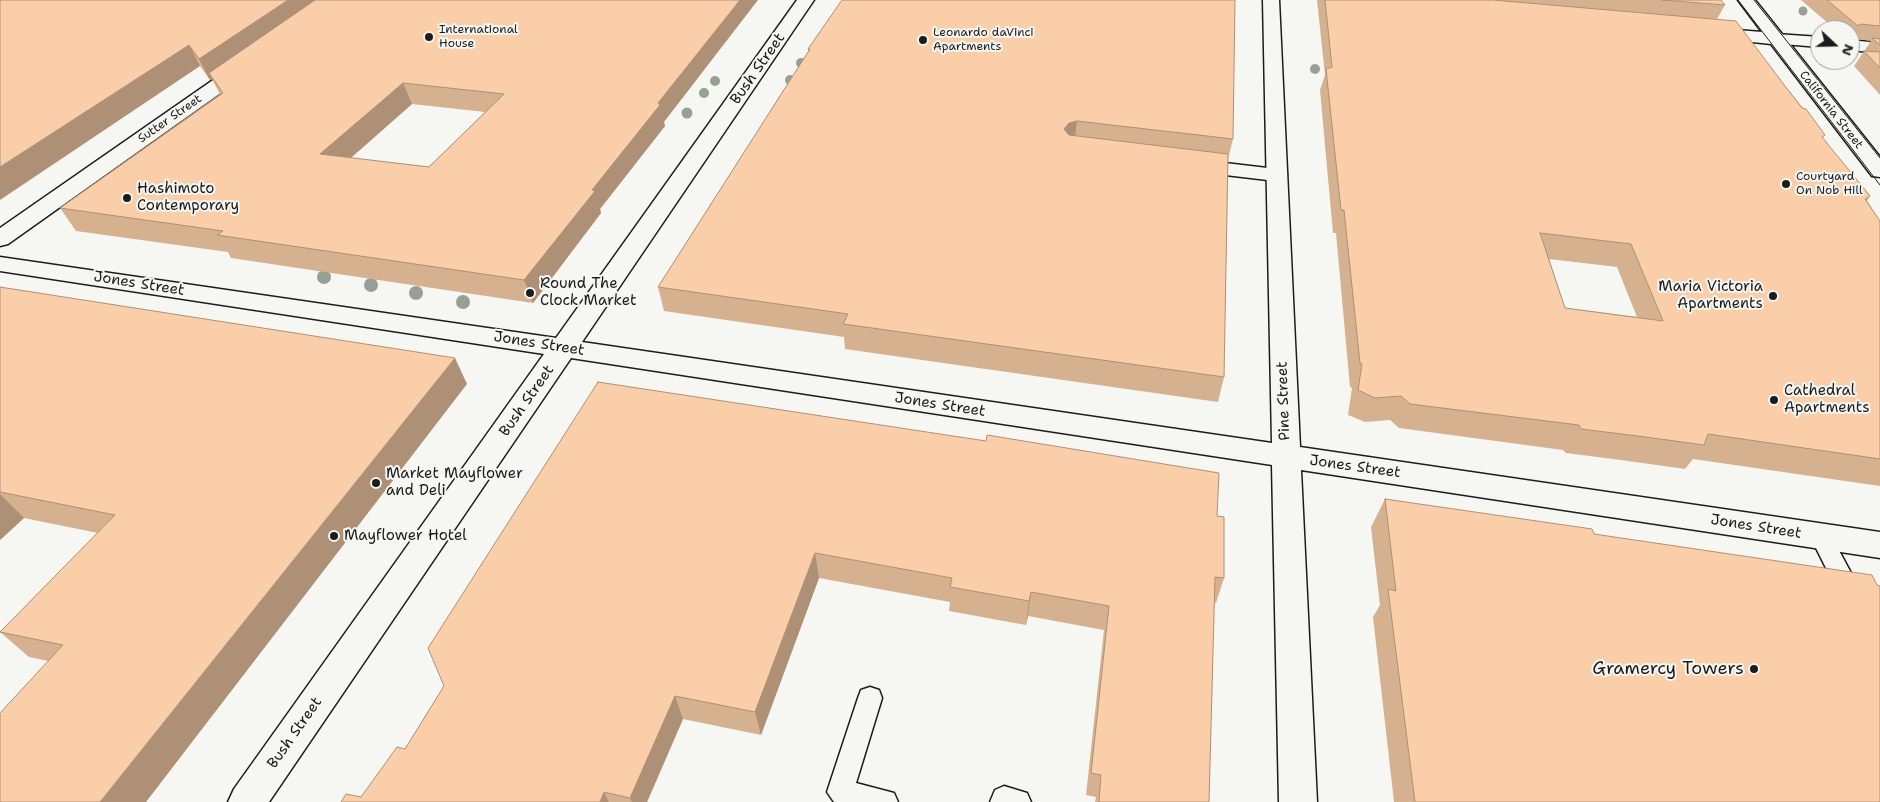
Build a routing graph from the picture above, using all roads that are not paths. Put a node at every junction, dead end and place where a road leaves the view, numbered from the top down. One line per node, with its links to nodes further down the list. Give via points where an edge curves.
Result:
1 (806, 0): 15 (main road, Bush Street)
2 (1271, 0): 12 (main road, Pine Street)
3 (1746, 0): 5 (main road, California Street)
4 (1698, 32): 5 (main road)
5 (1776, 39): 6 (main road); 11 (main road, California Street)
6 (1810, 41)
7 (1860, 46): 8 (main road)
8 (1880, 48)
9 (260, 56): 13 (main road, Sutter Street)
10 (1170, 163): 12 (main road)
11 (1880, 172)
12 (1276, 175): 16 (main road, Pine Street)
13 (0, 239)
14 (0, 264): 15 (main road, Jones Street)
15 (564, 348): 16 (main road, Jones Street); 21 (main road, Bush Street)
16 (1286, 456): 17 (main road, Jones Street); 25 (main road, Pine Street)
17 (1821, 536): 18 (main road, Jones Street); 19 (lane)
18 (1880, 545)
19 (1856, 605)
20 (870, 698): 22 (lane, via 840,792)
21 (248, 802)
22 (885, 802)
23 (1003, 802): 24 (lane, via 1004,799)
24 (1018, 802)
25 (1298, 802)

